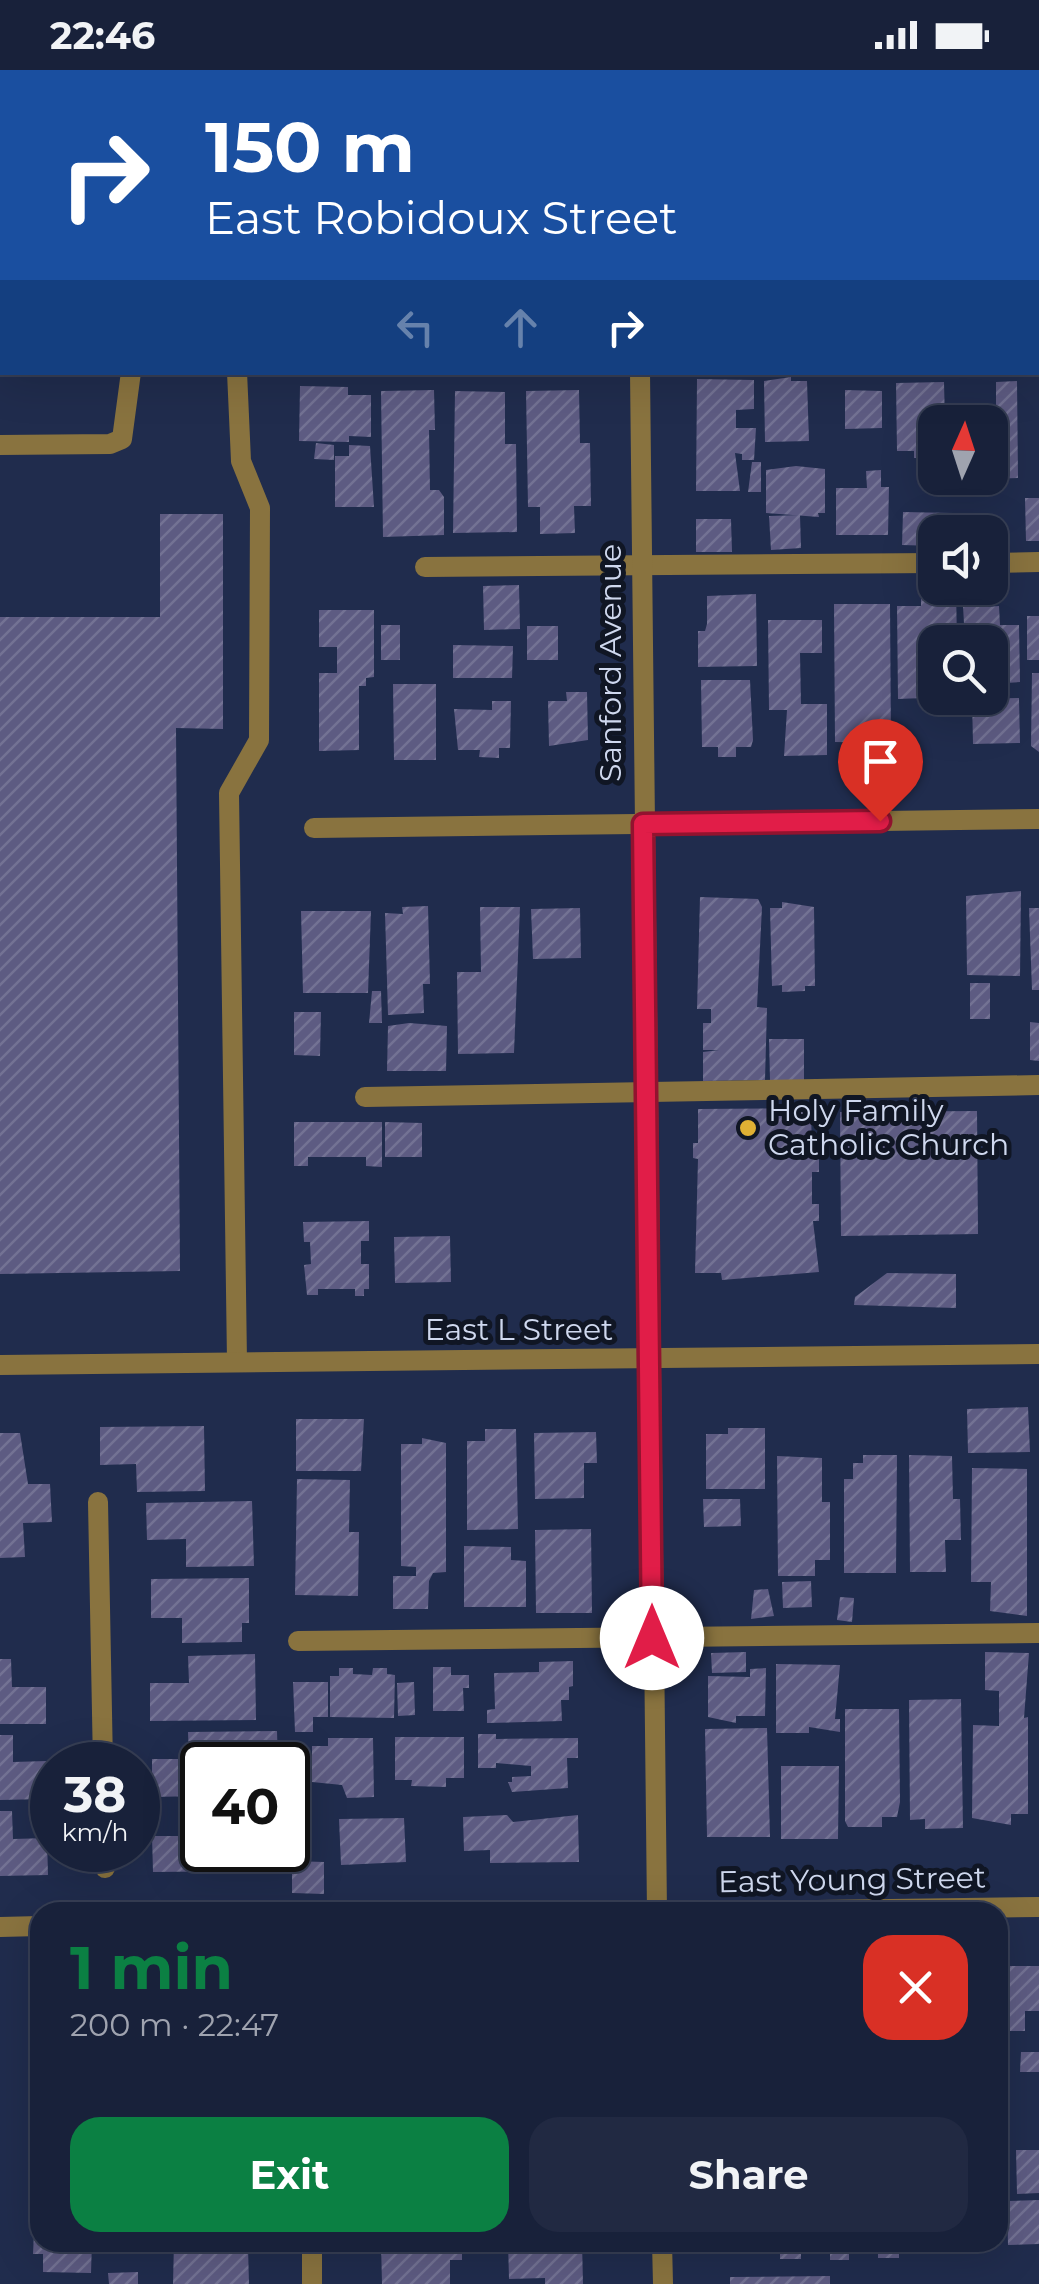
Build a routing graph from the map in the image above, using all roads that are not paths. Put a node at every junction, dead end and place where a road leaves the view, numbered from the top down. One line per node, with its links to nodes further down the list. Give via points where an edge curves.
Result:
1 (131, 375): 4 (street, via 122,439)
2 (237, 375): 18 (street, via 240,461 260,508 258,740 229,793)
3 (640, 375): 8 (street, Sanford Avenue)
4 (0, 445)
5 (1008, 562): 6 (street)
6 (1039, 562)
7 (918, 563): 8 (street)
8 (640, 565): 9 (street); 11 (street, Sanford Avenue)
9 (425, 568)
10 (1039, 819): 11 (street)
11 (643, 824): 12 (street); 14 (street, Sanford Avenue)
12 (314, 828)
13 (1039, 1085): 14 (street)
14 (647, 1093): 15 (street); 17 (street, Sanford Avenue)
15 (365, 1097)
16 (1039, 1354): 17 (street, East L Street)
17 (651, 1359): 18 (street, East L Street); 22 (street, Sanford Avenue)
18 (237, 1362): 19 (street, East L Street)
19 (0, 1365)
20 (98, 1502): 24 (street)
21 (1039, 1633): 22 (street)
22 (652, 1638): 23 (street); 25 (street, Sanford Avenue)
23 (298, 1641)
24 (103, 1742)
25 (657, 1902)
26 (1008, 1907): 27 (street, East Young Street)
27 (1039, 1907)
28 (30, 1926): 29 (street)
29 (0, 1927)
30 (312, 2252): 32 (street)
31 (662, 2252): 33 (street)
32 (312, 2284)
33 (662, 2284)

